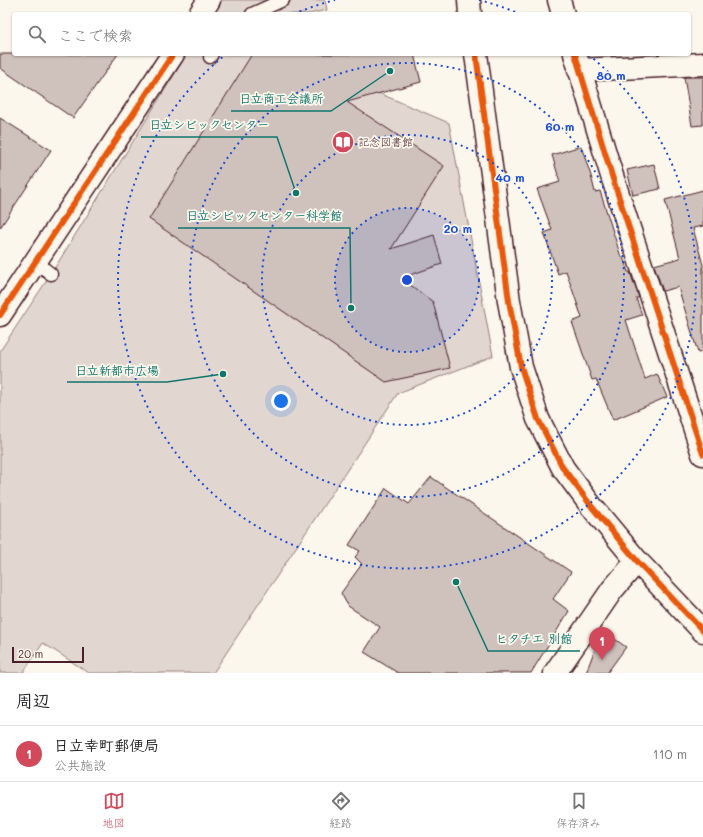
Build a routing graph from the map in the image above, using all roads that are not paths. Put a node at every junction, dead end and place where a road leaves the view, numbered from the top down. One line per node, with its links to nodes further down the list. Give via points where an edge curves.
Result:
1 (209, 0): 5 (street)
2 (283, 0): 6 (lane)
3 (469, 0): 7 (street)
4 (559, 0): 8 (street)
5 (201, 12)
6 (256, 12)
7 (470, 12)
8 (562, 12)
9 (172, 56): 13 (street, via 43,268)
10 (476, 56): 15 (street, via 509,301 521,367 538,419 563,468)
11 (577, 62): 12 (street); 14 (street)
12 (703, 64)
13 (0, 315)
14 (702, 452)
15 (637, 561): 16 (street); 17 (street, via 612,590)
16 (703, 632)
17 (555, 673)

